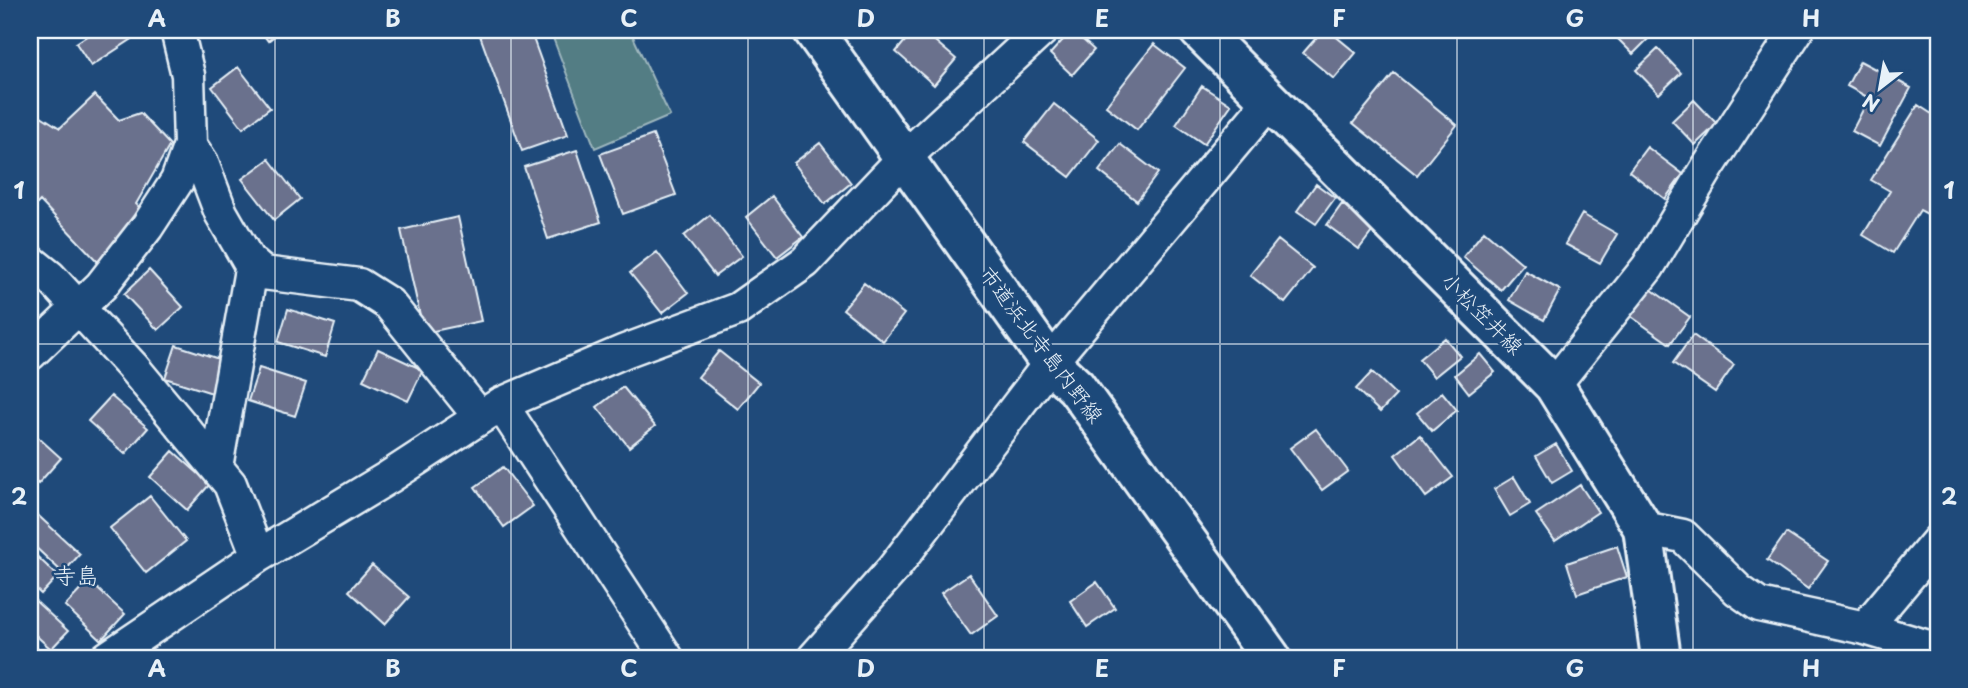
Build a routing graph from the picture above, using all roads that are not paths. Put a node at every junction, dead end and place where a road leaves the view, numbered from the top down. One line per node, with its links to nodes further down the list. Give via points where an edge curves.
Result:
1 (177, 30): 7 (street, via 188,75)
2 (813, 30): 8 (main road, 市道浜北寺島内野線)
3 (1042, 30): 8 (street)
4 (1199, 30): 6 (main road, 小松笠井線)
5 (1797, 30): 14 (street, via 1648,267)
6 (1269, 102): 13 (street); 14 (main road, 小松笠井線)
7 (190, 145): 10 (street, via 221,213); 11 (street, via 177,181 147,227 101,286)
8 (904, 158): 13 (main road, 市道浜北寺島内野線); 15 (street, via 806,262 738,309 625,351)
9 (30, 261): 11 (street)
10 (252, 264): 15 (street, via 262,273 359,285 389,304); 16 (street)
11 (78, 307): 12 (street); 16 (street)
12 (30, 354)
13 (1050, 363): 24 (street, via 893,569); 25 (main road, 市道浜北寺島内野線, via 1076,387)
14 (1554, 385): 17 (main road, 小松笠井線)
15 (491, 411): 19 (street); 23 (street)
16 (216, 467): 19 (street, via 230,484)
17 (1643, 528): 20 (street, via 1683,536 1759,605); 26 (main road, 小松笠井線)
18 (1938, 541): 20 (street)
19 (258, 556): 22 (street)
20 (1865, 628): 21 (street)
21 (1938, 650)
22 (107, 658)
23 (667, 658)
24 (814, 658)
25 (1271, 658)
26 (1661, 658)

